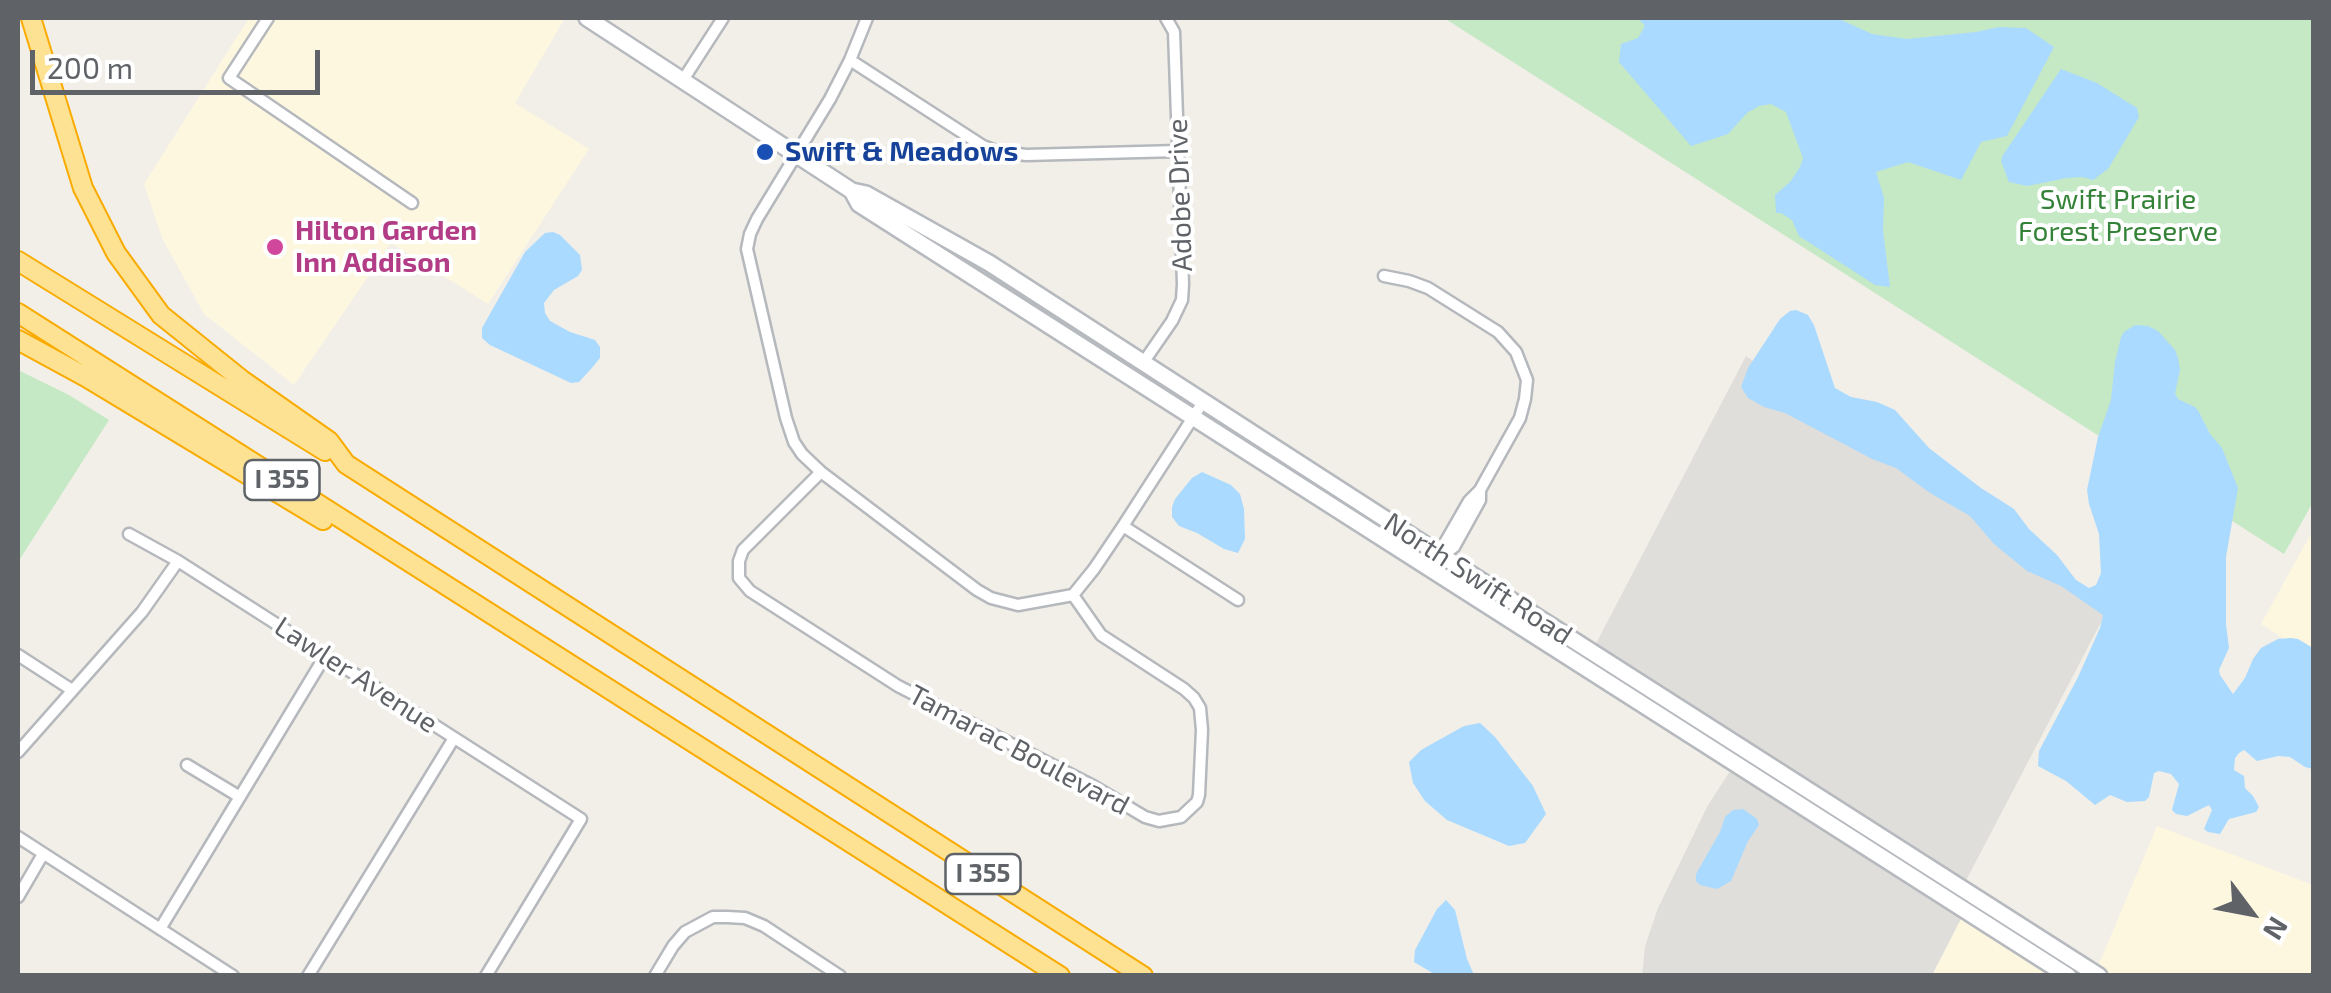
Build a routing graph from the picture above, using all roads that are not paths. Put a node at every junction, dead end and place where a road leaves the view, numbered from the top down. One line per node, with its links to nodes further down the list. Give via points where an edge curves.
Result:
1 (30, 18): 20 (highway, via 83,188 116,254 161,315 329,441)
2 (268, 18): 12 (street, via 229,78)
3 (587, 18): 8 (street, North Swift Road)
4 (723, 18): 8 (street)
5 (867, 18): 7 (street)
6 (1166, 18): 9 (street, Adobe Drive, via 1174,32)
7 (850, 60): 9 (street, via 996,151); 10 (street)
8 (682, 80): 10 (street, North Swift Road)
9 (1178, 151): 17 (street, Adobe Drive, via 1182,300)
10 (797, 154): 11 (street, North Swift Road); 21 (street, via 757,218 748,249 790,430)
11 (852, 191): 17 (street, North Swift Road, via 988,263); 19 (street, North Swift Road, via 859,204)
12 (412, 203)
13 (18, 261): 20 (highway, I 355)
14 (1384, 276): 25 (street, via 1428,288 1498,332 1527,380 1523,409)
15 (18, 312): 28 (highway, I 355)
16 (18, 340): 28 (highway)
17 (1143, 363): 18 (street, North Swift Road)
18 (1202, 402): 19 (street); 25 (street, North Swift Road)
19 (1193, 416): 22 (street); 25 (street, North Swift Road)
20 (346, 464): 46 (highway, I 355)
21 (822, 472): 26 (street, via 991,598 1018,605); 26 (street, Tamarac Boulevard, via 743,550 739,578 750,590 898,686 1146,817 1181,817 1197,802 1200,708 1184,689 1107,640)
22 (1123, 526): 26 (street); 27 (street)
23 (129, 534): 24 (street, Lawler Avenue)
24 (178, 561): 30 (street, Lawler Avenue); 31 (street)
25 (1438, 562): 47 (street, North Swift Road, via 1476,598); 48 (street, North Swift Road)
26 (1072, 594)
27 (1238, 600)
28 (546, 648): 45 (highway, I 355)
29 (18, 655): 31 (street)
30 (325, 656): 32 (street, Lawler Avenue); 35 (street)
31 (72, 690): 33 (street)
32 (454, 738): 41 (street); 42 (street, Lawler Avenue, via 580,819)
33 (18, 752)
34 (187, 765): 35 (street)
35 (240, 797): 39 (street)
36 (18, 837): 37 (street)
37 (43, 854): 38 (street); 39 (street)
38 (18, 897)
39 (160, 929): 40 (street)
40 (233, 976)
41 (308, 976)
42 (486, 976)
43 (655, 976): 44 (street, via 685,932 712,911 764,926)
44 (840, 976)
45 (1060, 976)
46 (1142, 976)
47 (2068, 976)
48 (2099, 976)

